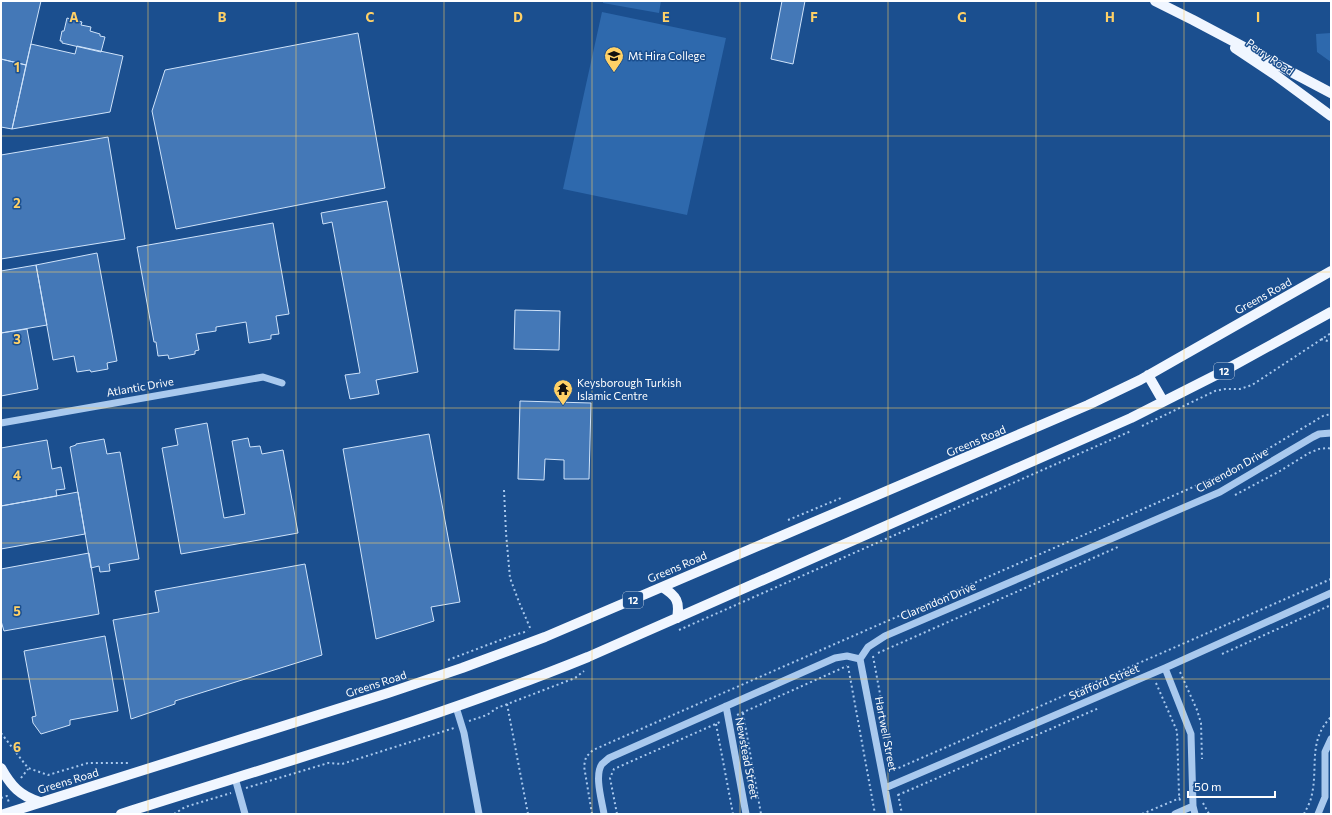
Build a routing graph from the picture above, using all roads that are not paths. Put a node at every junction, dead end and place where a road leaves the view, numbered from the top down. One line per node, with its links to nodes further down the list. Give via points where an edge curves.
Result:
1 (1155, 1): 2 (main road, Perry Road)
2 (1193, 20): 3 (main road, Perry Road); 4 (main road, Perry Road)
3 (1331, 93)
4 (1331, 116)
5 (1331, 271): 7 (main road, Greens Road / 12)
6 (1331, 312): 9 (main road, 12)
7 (1148, 375): 9 (main road); 12 (main road, Greens Road / 12, via 1011,439)
8 (282, 383): 10 (street, Atlantic Drive, via 263,377)
9 (1164, 401): 14 (main road, 12)
10 (1, 423)
11 (1331, 433): 15 (street, Clarendon Drive, via 1313,437 1220,492 885,636 868,646)
12 (662, 587): 14 (main road, via 678,601); 23 (main road, Greens Road / 12, via 545,637 462,668)
13 (1331, 593): 16 (street, Stafford Street)
14 (677, 618): 18 (main road, 12, via 548,673)
15 (860, 660): 17 (street, via 847,656 835,658); 22 (street, Hartwell Street)
16 (1165, 668): 22 (street, Stafford Street); 24 (street, via 1190,734)
17 (726, 706): 29 (street, via 602,763 599,779); 30 (street, Newstead Street)
18 (456, 707): 21 (main road, 12); 28 (street, via 465,737)
19 (1331, 739): 34 (street, via 1326,752 1325,797)
20 (1, 768): 23 (main road, via 21,793)
21 (235, 778): 25 (main road, 12); 27 (street)
22 (885, 788): 31 (street, Hartwell Street)
23 (40, 802): 26 (main road, Greens Road / 12)
24 (1193, 806): 32 (street); 33 (street)
25 (124, 813)
26 (4, 814)
27 (245, 814)
28 (479, 814)
29 (604, 814)
30 (746, 814)
31 (890, 814)
32 (1175, 814)
33 (1195, 814)
34 (1318, 814)

